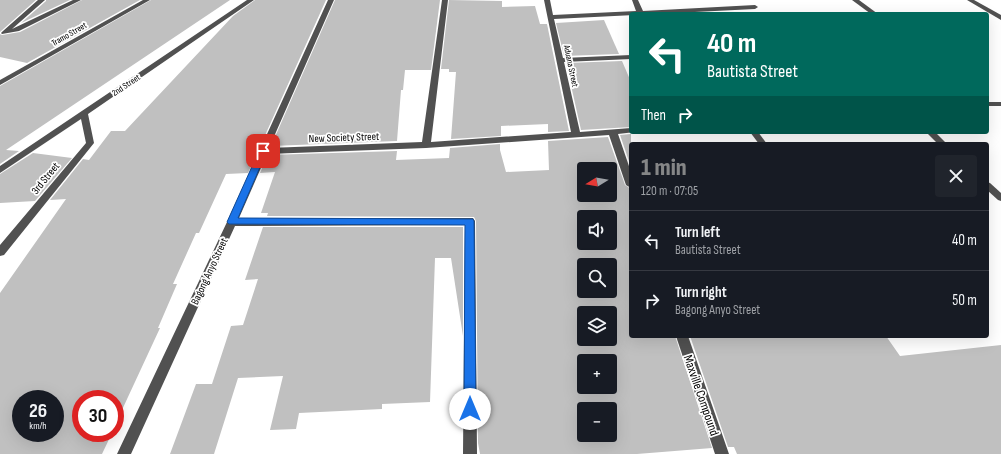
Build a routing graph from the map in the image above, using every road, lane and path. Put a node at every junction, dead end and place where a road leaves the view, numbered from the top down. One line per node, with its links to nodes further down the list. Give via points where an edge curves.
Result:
1 (42, 0): 17 (street)
2 (78, 0): 17 (street)
3 (147, 0): 20 (street, Tramo Street)
4 (252, 0): 23 (street, 2nd Street)
5 (330, 0): 30 (street, Bagong Anyo Street)
6 (446, 0): 29 (street)
7 (547, 0): 15 (street, Aduana Street)
8 (635, 0): 12 (street)
9 (747, 0): 12 (street, via 757,8)
10 (855, 0): 13 (street)
11 (970, 0): 16 (street)
12 (640, 12)
13 (872, 12)
14 (629, 13): 15 (street)
15 (550, 17): 19 (street, Aduana Street)
16 (1001, 18)
17 (2, 35)
18 (629, 57): 19 (street)
19 (560, 60): 27 (street, Aduana Street)
20 (0, 84)
21 (989, 104): 22 (street)
22 (1001, 104)
23 (84, 113): 31 (street, 2nd Street); 36 (street, 3rd Street, via 90,143)
24 (629, 131): 25 (street, New Society Street)
25 (613, 133): 27 (street, New Society Street); 32 (street)
26 (932, 134): 28 (street)
27 (576, 135): 29 (street, New Society Street)
28 (941, 142)
29 (426, 145): 30 (street, New Society Street)
30 (263, 151): 35 (street, Bagong Anyo Street)
31 (0, 170)
32 (629, 179)
33 (989, 187): 34 (street)
34 (1001, 198)
35 (232, 222): 38 (street, Bagong Anyo Street); 39 (street, via 470,221)
36 (0, 252)
37 (683, 338): 40 (street, Maxville Compound)
38 (124, 454)
39 (470, 454)
40 (722, 454)

